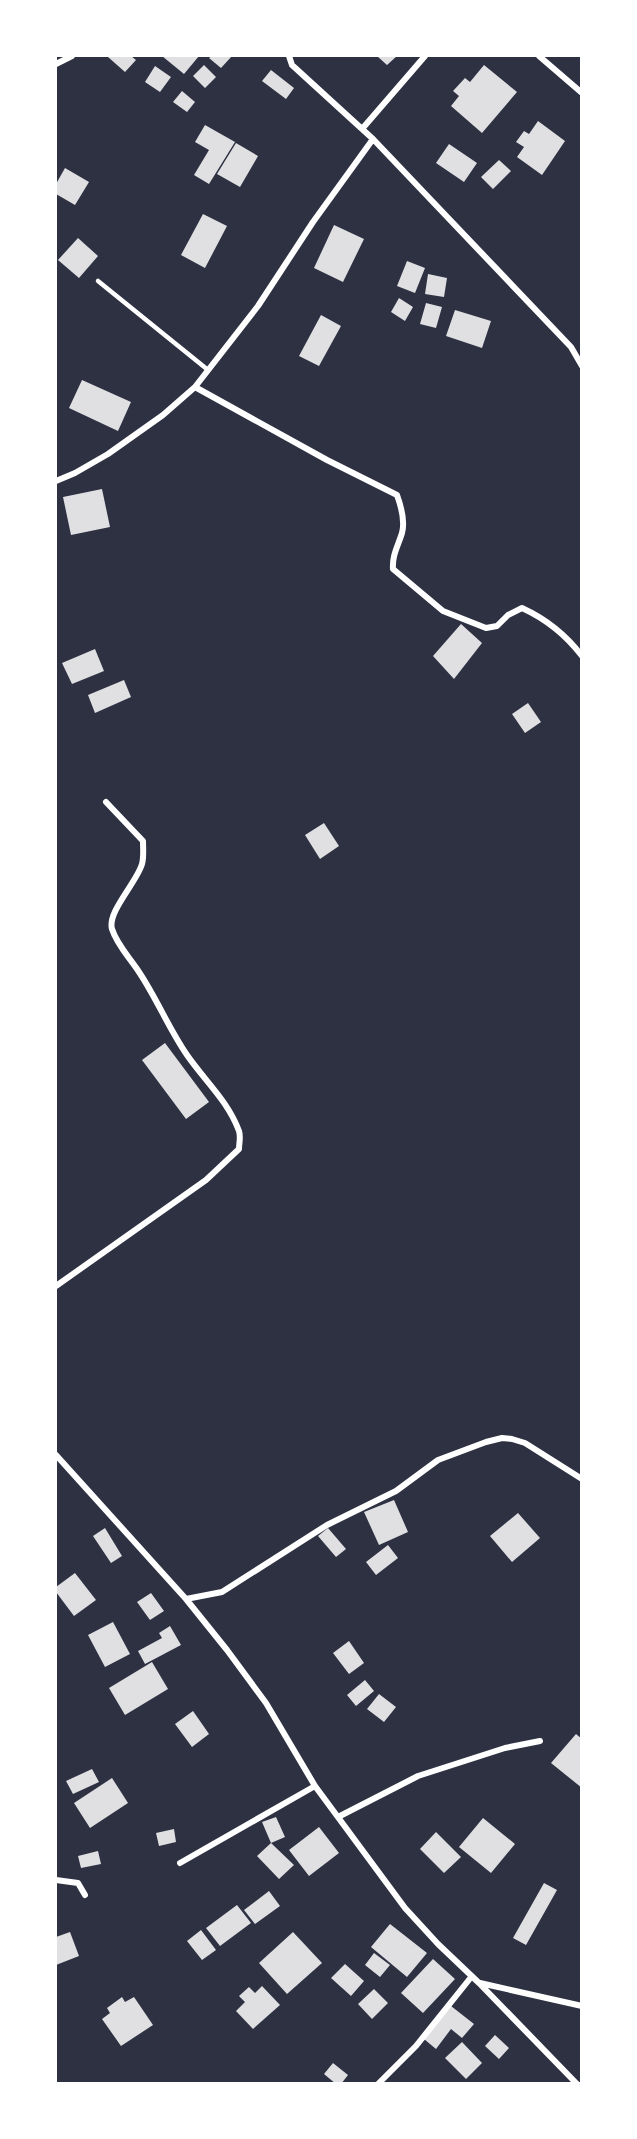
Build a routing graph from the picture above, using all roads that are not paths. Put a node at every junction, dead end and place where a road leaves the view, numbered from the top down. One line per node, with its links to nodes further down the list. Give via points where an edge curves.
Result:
1 (72, 56): 5 (street)
2 (289, 56): 7 (street, via 292,65)
3 (425, 56): 7 (street)
4 (539, 56): 6 (street)
5 (56, 64)
6 (582, 93)
7 (362, 129): 8 (street)
8 (373, 139): 10 (street, via 571,347); 11 (street, via 258,306)
9 (98, 281): 11 (lane)
10 (582, 366)
11 (208, 370): 12 (street)
12 (195, 387): 13 (street, via 108,454); 14 (street, via 397,495 403,530 392,558 393,569 443,611 486,628 497,626 522,608 540,616 572,642)
13 (56, 481)
14 (582, 656)
15 (106, 802): 16 (street, via 143,841 143,862 111,927 174,1035 222,1099 240,1134 239,1149 206,1180)
16 (56, 1286)
17 (56, 1455): 19 (street)
18 (582, 1479): 19 (street, via 512,1439 486,1442 438,1460 396,1491 327,1525 222,1592)
19 (186, 1599): 21 (street, via 266,1703)
20 (540, 1741): 22 (street, via 418,1776)
21 (315, 1786): 22 (street); 23 (street)
22 (338, 1817): 26 (street, via 405,1908)
23 (180, 1863)
24 (56, 1880): 25 (street, via 78,1883)
25 (85, 1895)
26 (472, 1976): 27 (street); 29 (street, via 416,2046)
27 (479, 1983): 28 (street); 30 (street)
28 (582, 2006)
29 (378, 2084)
30 (577, 2084)

